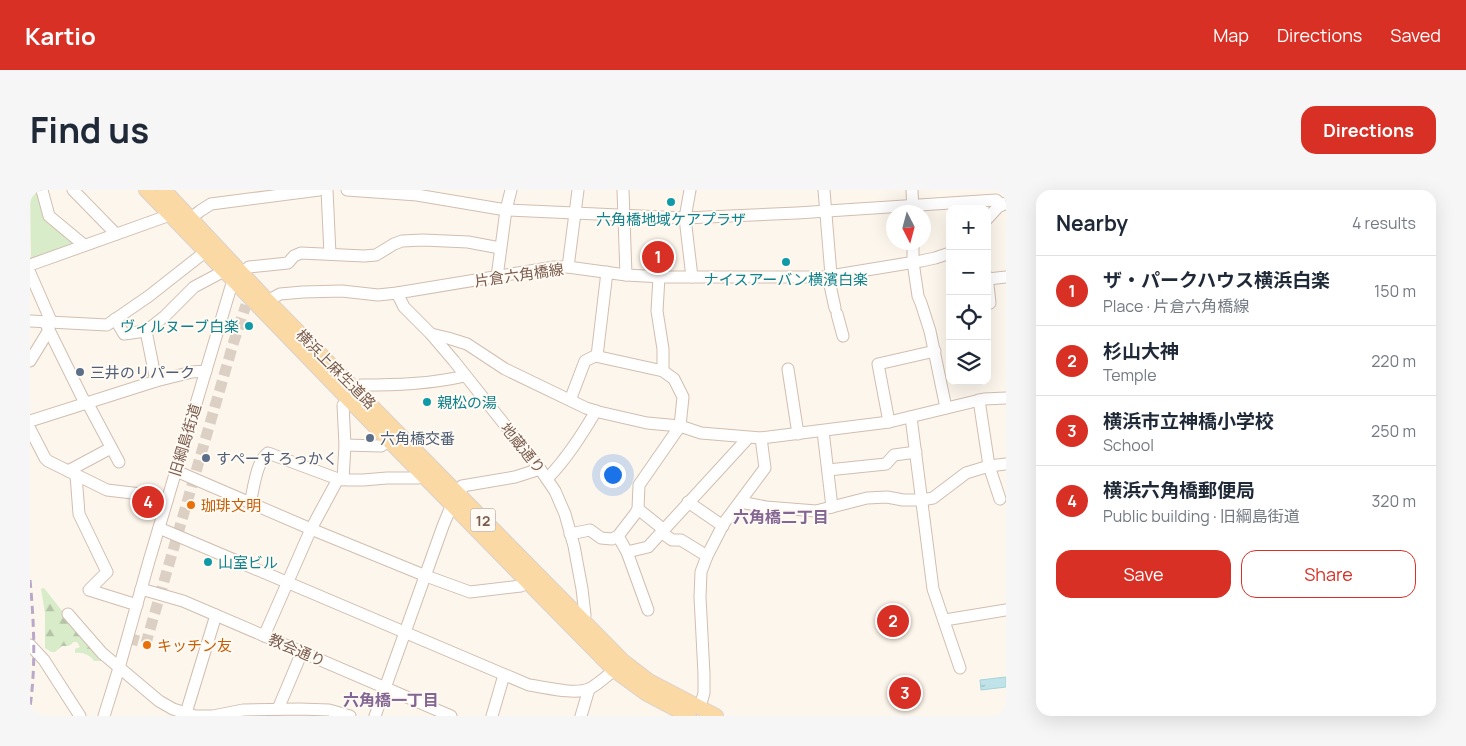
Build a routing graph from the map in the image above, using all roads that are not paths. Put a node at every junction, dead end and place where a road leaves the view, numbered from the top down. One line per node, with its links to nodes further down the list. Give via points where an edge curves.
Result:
1 (42, 190): 27 (street, via 49,216)
2 (73, 190): 26 (street)
3 (146, 190): 22 (main road, 横浜上麻生道路 / 12)
4 (164, 190): 24 (main road, 横浜上麻生道路 / 12)
5 (319, 190): 24 (street, via 211,204)
6 (327, 190): 31 (street)
7 (347, 190): 17 (street, via 417,195)
8 (511, 190): 17 (street)
9 (578, 190): 20 (street)
10 (623, 190): 23 (street)
11 (690, 190): 25 (street)
12 (824, 190): 19 (street)
13 (912, 190): 15 (street)
14 (1000, 199): 16 (street); 21 (street)
15 (913, 205)
16 (931, 207)
17 (506, 210): 20 (street); 28 (street)
18 (886, 210): 19 (street)
19 (826, 211): 25 (street); 40 (street)
20 (575, 213): 23 (street); 35 (street)
21 (991, 213)
22 (170, 215): 26 (street); 30 (main road, 横浜上麻生道路 / 12)
23 (624, 216): 25 (street); 38 (street)
24 (191, 218): 39 (main road, 横浜上麻生道路 / 12)
25 (685, 218): 43 (street)
26 (116, 234): 27 (street)
27 (84, 245): 34 (street)
28 (500, 248): 31 (street, via 468,242 423,240 402,241 376,255); 41 (street)
29 (913, 250): 33 (street)
30 (205, 252): 39 (main road, 横浜上麻生道路 / 12); 48 (street)
31 (330, 254): 39 (street, via 301,253 288,263 249,267)
32 (946, 254): 33 (street, 片倉六角橋線)
33 (913, 262): 40 (street, 片倉六角橋線); 54 (street, via 918,296)
34 (30, 265)
35 (568, 267): 36 (street, 片倉六角橋線); 41 (street, 片倉六角橋線)
36 (607, 272): 38 (street, 片倉六角橋線); 55 (street)
37 (30, 273): 50 (street)
38 (626, 274): 42 (street, 片倉六角橋線)
39 (233, 275): 47 (main road, 横浜上麻生道路 / 12); 51 (street, via 201,282); 58 (street, 旧綱島街道)
40 (830, 276): 43 (street, 片倉六角橋線); 53 (street)
41 (497, 277): 46 (street, 片倉六角橋線)
42 (659, 277): 43 (street, 片倉六角橋線); 59 (street, via 657,311)
43 (692, 277)
44 (991, 277): 45 (street)
45 (1006, 278)
46 (397, 293): 47 (street, 片倉六角橋線, via 303,292 280,294); 52 (street, 地蔵通り, via 404,307)
47 (263, 303): 62 (main road, 横浜上麻生道路 / 12)
48 (115, 319): 50 (street, via 107,325); 51 (street, via 124,334)
49 (30, 321): 50 (street)
50 (48, 325): 56 (street); 65 (street)
51 (146, 330): 61 (street)
52 (431, 334): 60 (street, 地蔵通り); 66 (street, via 467,344 505,369)
53 (844, 342)
54 (935, 351): 67 (street); 71 (street, via 878,364)
55 (597, 356): 59 (street); 66 (street, via 585,361)
56 (30, 361)
57 (788, 369): 75 (street)
58 (206, 371): 61 (street); 87 (street, 旧綱島街道)
59 (663, 371): 72 (street, via 674,379 683,397)
60 (465, 376): 62 (street, via 440,382 361,386); 85 (street, 地蔵通り)
61 (156, 381): 65 (street)
62 (352, 395): 78 (main road, 横浜上麻生道路 / 12); 79 (street, via 343,405); 93 (main road, 横浜上麻生道路 / 12)
63 (1006, 398): 64 (street)
64 (978, 400): 67 (street); 84 (street)
65 (86, 402): 70 (street); 80 (street)
66 (572, 402): 68 (street)
67 (946, 408): 69 (street)
68 (596, 412): 72 (street, via 646,423); 91 (street, via 564,461)
69 (911, 417): 71 (street); 81 (street)
70 (30, 421)
71 (889, 422): 74 (street)
72 (680, 426): 76 (street, via 701,433); 100 (street, via 639,485)
73 (30, 429): 88 (street, via 45,458)
74 (823, 431): 75 (street); 86 (street)
75 (798, 434): 77 (street)
76 (748, 438): 77 (street); 96 (street)
77 (761, 438): 97 (street, via 765,468)
78 (388, 440): 79 (street, via 381,446); 89 (main road, 横浜上麻生道路 / 12)
79 (345, 445): 90 (street)
80 (111, 448): 82 (street); 88 (street)
81 (916, 452): 86 (street, via 894,455 886,464); 94 (street)
82 (119, 462)
83 (1006, 464): 84 (street)
84 (990, 466): 92 (street); 94 (street, via 966,473 933,498)
85 (540, 469): 91 (street, 地蔵通り); 93 (street, via 462,486)
86 (828, 470): 99 (street)
87 (176, 471): 95 (street, 旧綱島街道); 98 (street)
88 (72, 473): 95 (street, via 107,490); 113 (street, via 79,514 107,572 89,590)
89 (423, 474): 90 (street, via 418,478); 93 (main road, 横浜上麻生道路 / 12)
90 (341, 479): 98 (street, via 268,453 260,463); 103 (street)
91 (547, 479): 105 (street, 地蔵通り, via 565,514)
92 (1000, 499)
93 (456, 500): 109 (street); 110 (main road, 横浜上麻生道路 / 12); 119 (main road, 横浜上麻生道路 / 12)
94 (922, 500): 99 (street, via 867,498); 118 (street, via 933,589)
95 (167, 501): 102 (street, 旧綱島街道)
96 (688, 502): 101 (street); 104 (street)
97 (740, 502): 99 (street, via 816,511); 101 (street)
98 (250, 503): 103 (street)
99 (832, 507)
100 (638, 509): 104 (street); 106 (street)
101 (723, 526): 108 (street)
102 (159, 528): 111 (street); 112 (street, 旧綱島街道)
103 (311, 529): 109 (street); 111 (street)
104 (662, 530): 107 (street, via 648,546); 108 (street, via 672,540 680,540)
105 (570, 534): 106 (street, via 590,530 601,538 612,540); 119 (street, 地蔵通り, via 586,612)
106 (618, 536): 107 (street)
107 (627, 552): 114 (street)
108 (707, 556): 132 (street, via 701,572 700,597 704,693)
109 (426, 576): 110 (street, via 470,592 521,586); 120 (street)
110 (526, 581): 119 (main road, 横浜上麻生道路 / 12)
111 (288, 583): 120 (street); 121 (street)
112 (141, 588): 113 (street, 旧綱島街道); 117 (street, 教会通り)
113 (137, 605): 124 (street, 旧綱島街道)
114 (648, 610)
115 (1006, 610): 118 (street)
116 (68, 614): 124 (street)
117 (216, 615): 121 (street, 教会通り); 131 (street)
118 (944, 620): 125 (street)
119 (578, 624): 126 (main road, 横浜上麻生道路 / 12); 132 (main road, 横浜上麻生道路 / 12)
120 (405, 633): 127 (street); 128 (street)
121 (264, 636): 123 (street, 教会通り)
122 (30, 645): 133 (street, via 44,660)
123 (302, 652): 128 (street, 教会通り); 130 (street)
124 (119, 668): 131 (street, via 159,701); 134 (street, 旧綱島街道)
125 (960, 668)
126 (614, 670): 129 (street); 132 (main road, 横浜上麻生道路 / 12, via 646,694)
127 (504, 675): 129 (street, via 529,685 565,690); 138 (street)
128 (385, 688): 136 (street); 137 (street, 教会通り)
129 (589, 688): 139 (street)
130 (278, 709): 131 (street, via 243,710 213,716); 135 (street, via 329,710)
131 (186, 713)
132 (688, 713): 140 (main road, 横浜上麻生道路 / 12)
133 (80, 716)
134 (104, 716)
135 (350, 716)
136 (375, 716)
137 (451, 716)
138 (492, 716)
139 (582, 716)
140 (716, 716)

